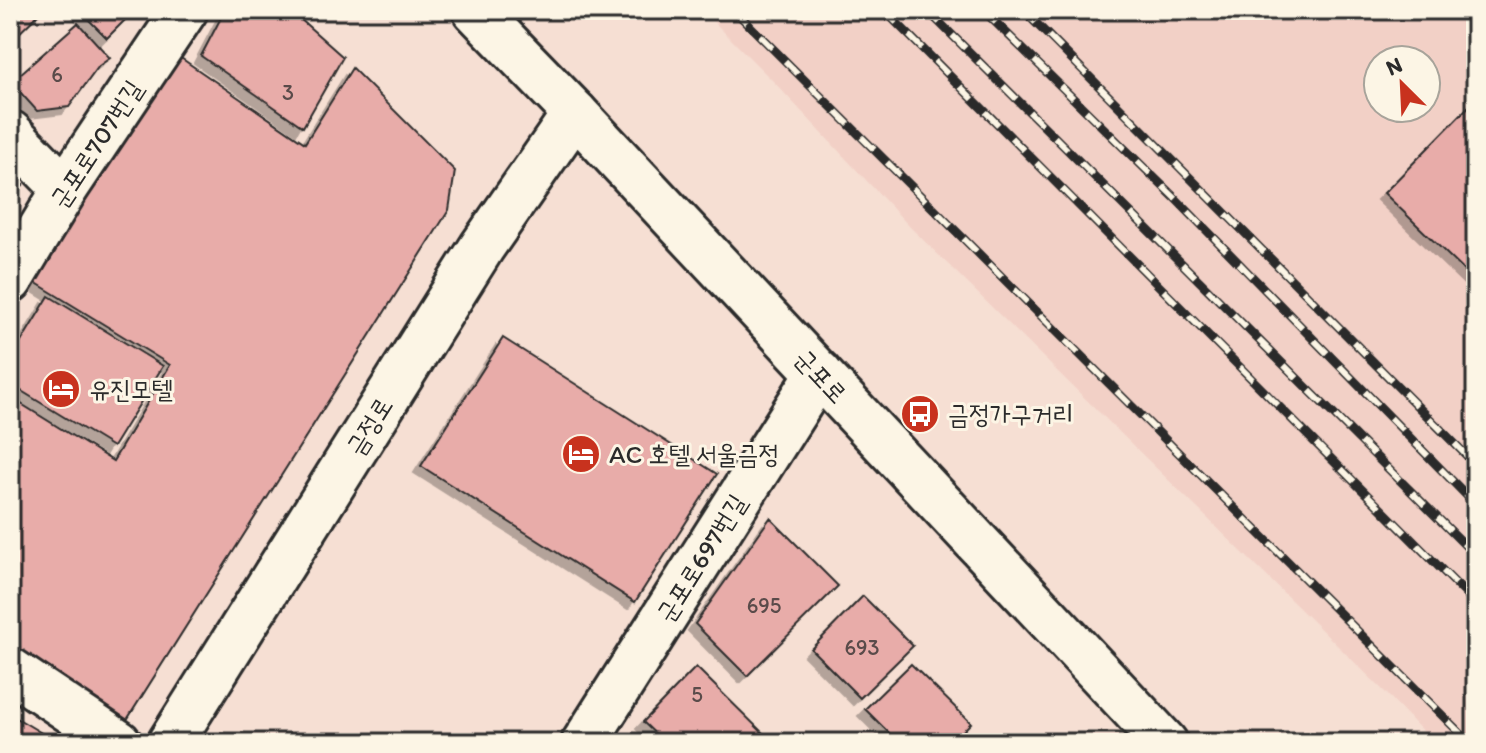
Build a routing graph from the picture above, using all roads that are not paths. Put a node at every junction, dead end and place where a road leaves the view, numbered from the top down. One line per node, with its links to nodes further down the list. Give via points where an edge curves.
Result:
1 (185, 10): 5 (street, 군포로707번길)
2 (475, 10): 3 (street, 군포로)
3 (575, 113): 7 (street, 군포로); 11 (street, 금정로, via 482,247)
4 (10, 133): 5 (street)
5 (65, 189): 6 (street, 군포로707번길)
6 (10, 280)
7 (819, 373): 9 (street, 군포로697번길); 12 (street, 군포로)
8 (10, 670): 10 (street)
9 (604, 733)
10 (119, 743)
11 (170, 743)
12 (1165, 743)

